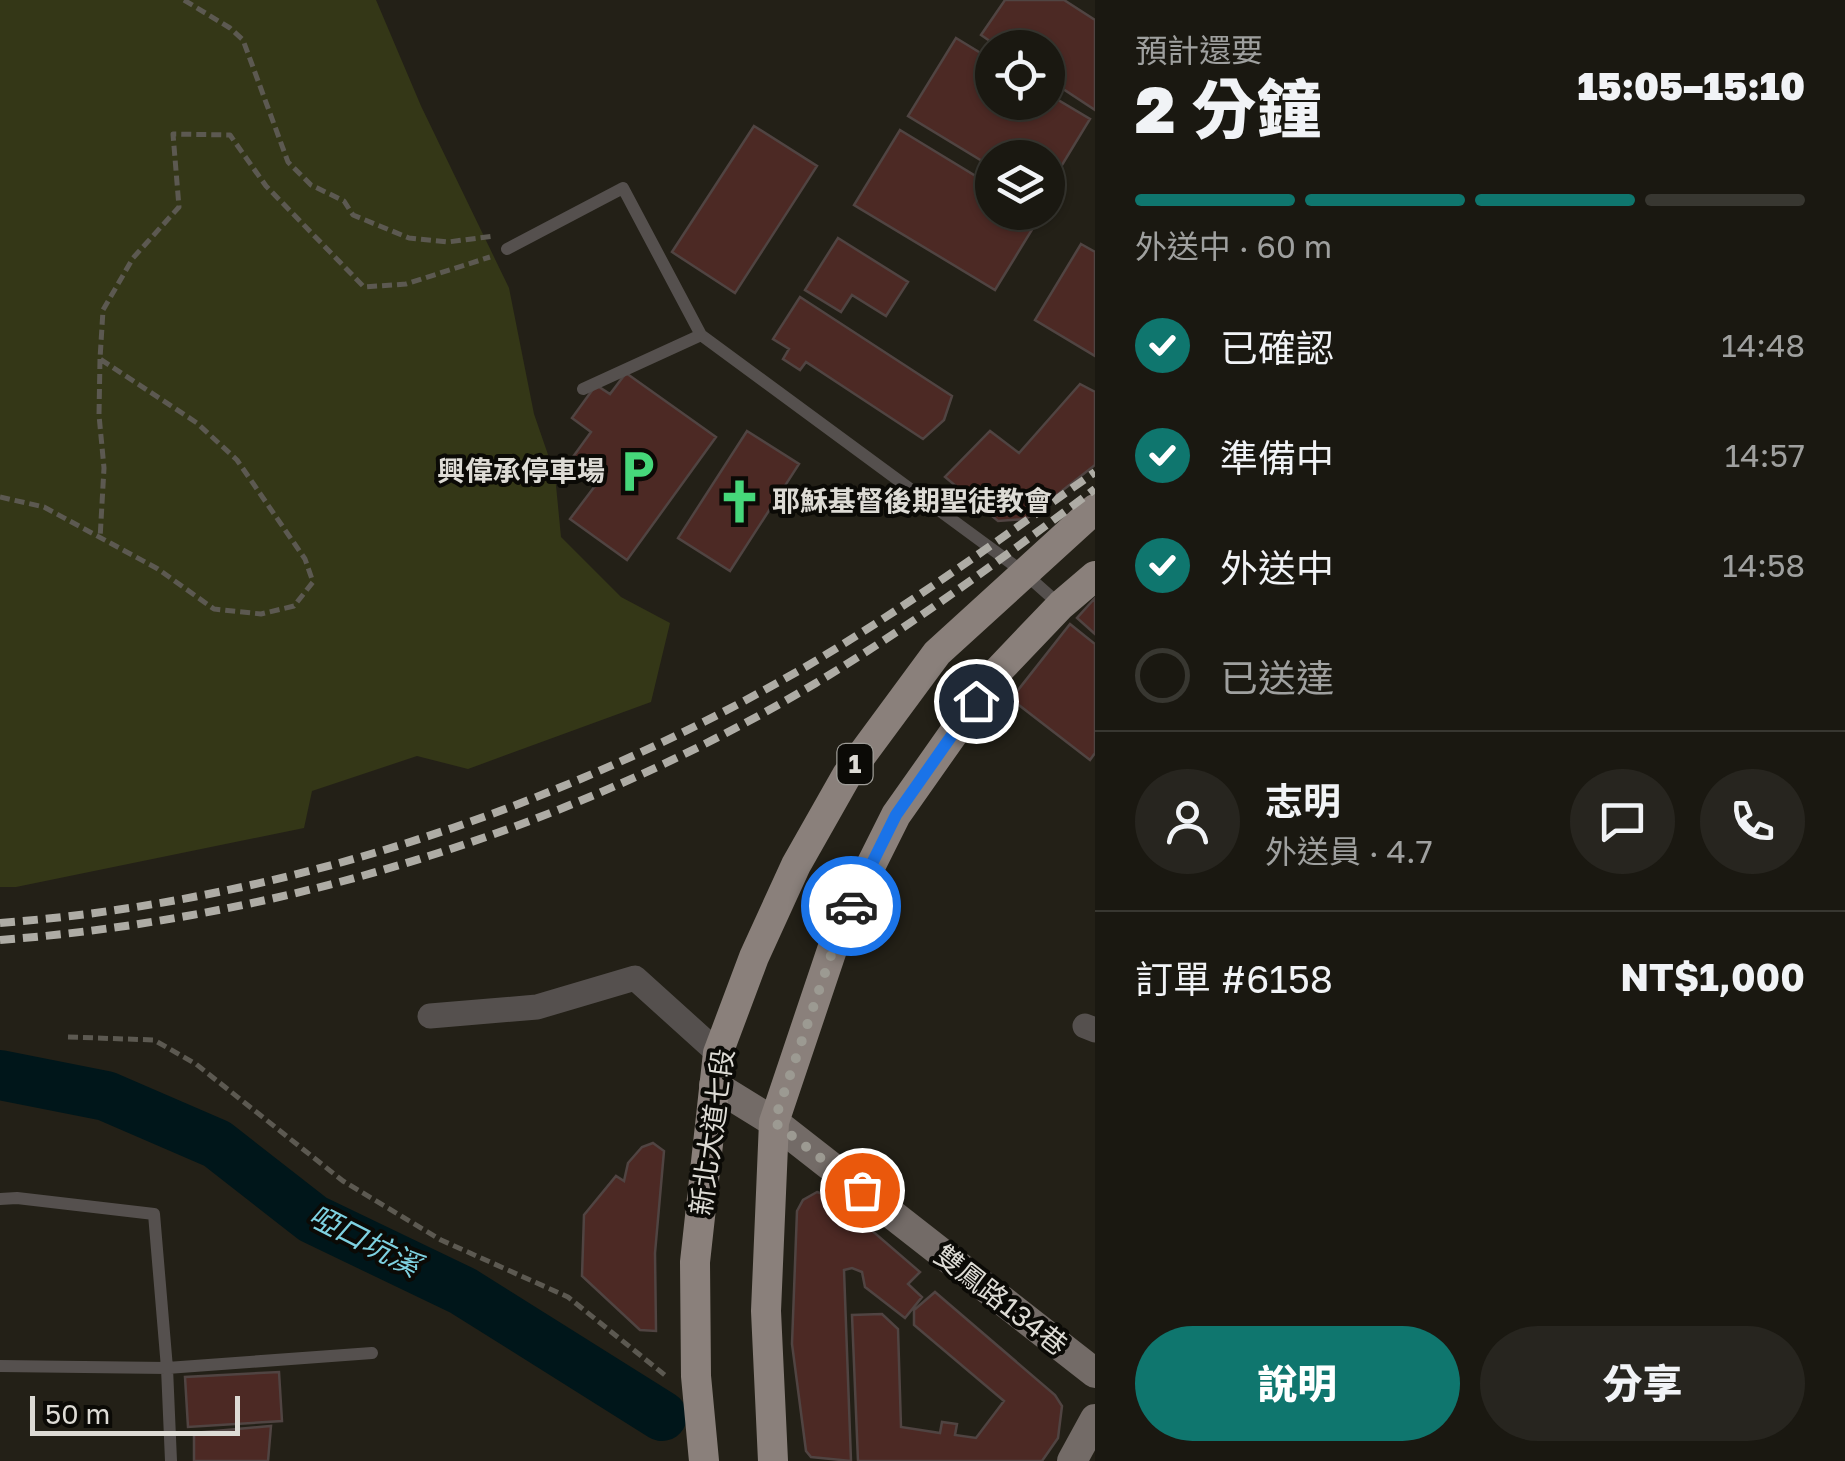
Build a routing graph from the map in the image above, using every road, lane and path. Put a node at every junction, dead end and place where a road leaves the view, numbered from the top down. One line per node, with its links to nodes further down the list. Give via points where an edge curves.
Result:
1 (184, 0): 2 (path, via 243,40 288,162 311,184 344,202 353,216 409,238 448,242 500,234)
2 (507, 248): 3 (lane, via 623,188); 4 (path, via 443,274 364,287 266,186 230,135 173,134 179,207 133,258 102,310)
3 (701, 335): 5 (lane); 9 (lane)
4 (100, 358): 8 (path); 8 (path, via 198,424 237,460 314,582 294,606 261,614 214,608)
5 (583, 389)
6 (0, 497): 8 (path, via 44,507)
7 (1095, 508): 9 (main road, 新北大道七段 / 1)
8 (100, 539)
9 (1024, 572): 11 (lane); 14 (main road, 新北大道七段 / 1, via 937,653 847,774 796,865)
10 (1095, 576): 11 (main road, 1)
11 (1061, 605): 16 (main road, 1, via 996,673 896,815 840,929)
12 (430, 1016): 14 (street, via 537,1007 635,978)
13 (68, 1037): 22 (path, via 154,1040 343,1181 441,1240 568,1296)
14 (718, 1052): 15 (main road, 新北大道七段 / 1)
15 (714, 1085): 16 (street, 雙鳳路134巷); 25 (main road, 新北大道七段 / 1, via 694,1262)
16 (774, 1122): 21 (street, 雙鳳路134巷); 26 (main road, 1, via 766,1310)
17 (0, 1199): 20 (lane, via 154,1214)
18 (372, 1353): 20 (lane)
19 (0, 1366): 20 (lane)
20 (167, 1368): 24 (lane)
21 (1095, 1373)
22 (672, 1382)
23 (1094, 1423): 27 (street)
24 (171, 1461)
25 (704, 1461)
26 (772, 1461)
27 (1072, 1461)

